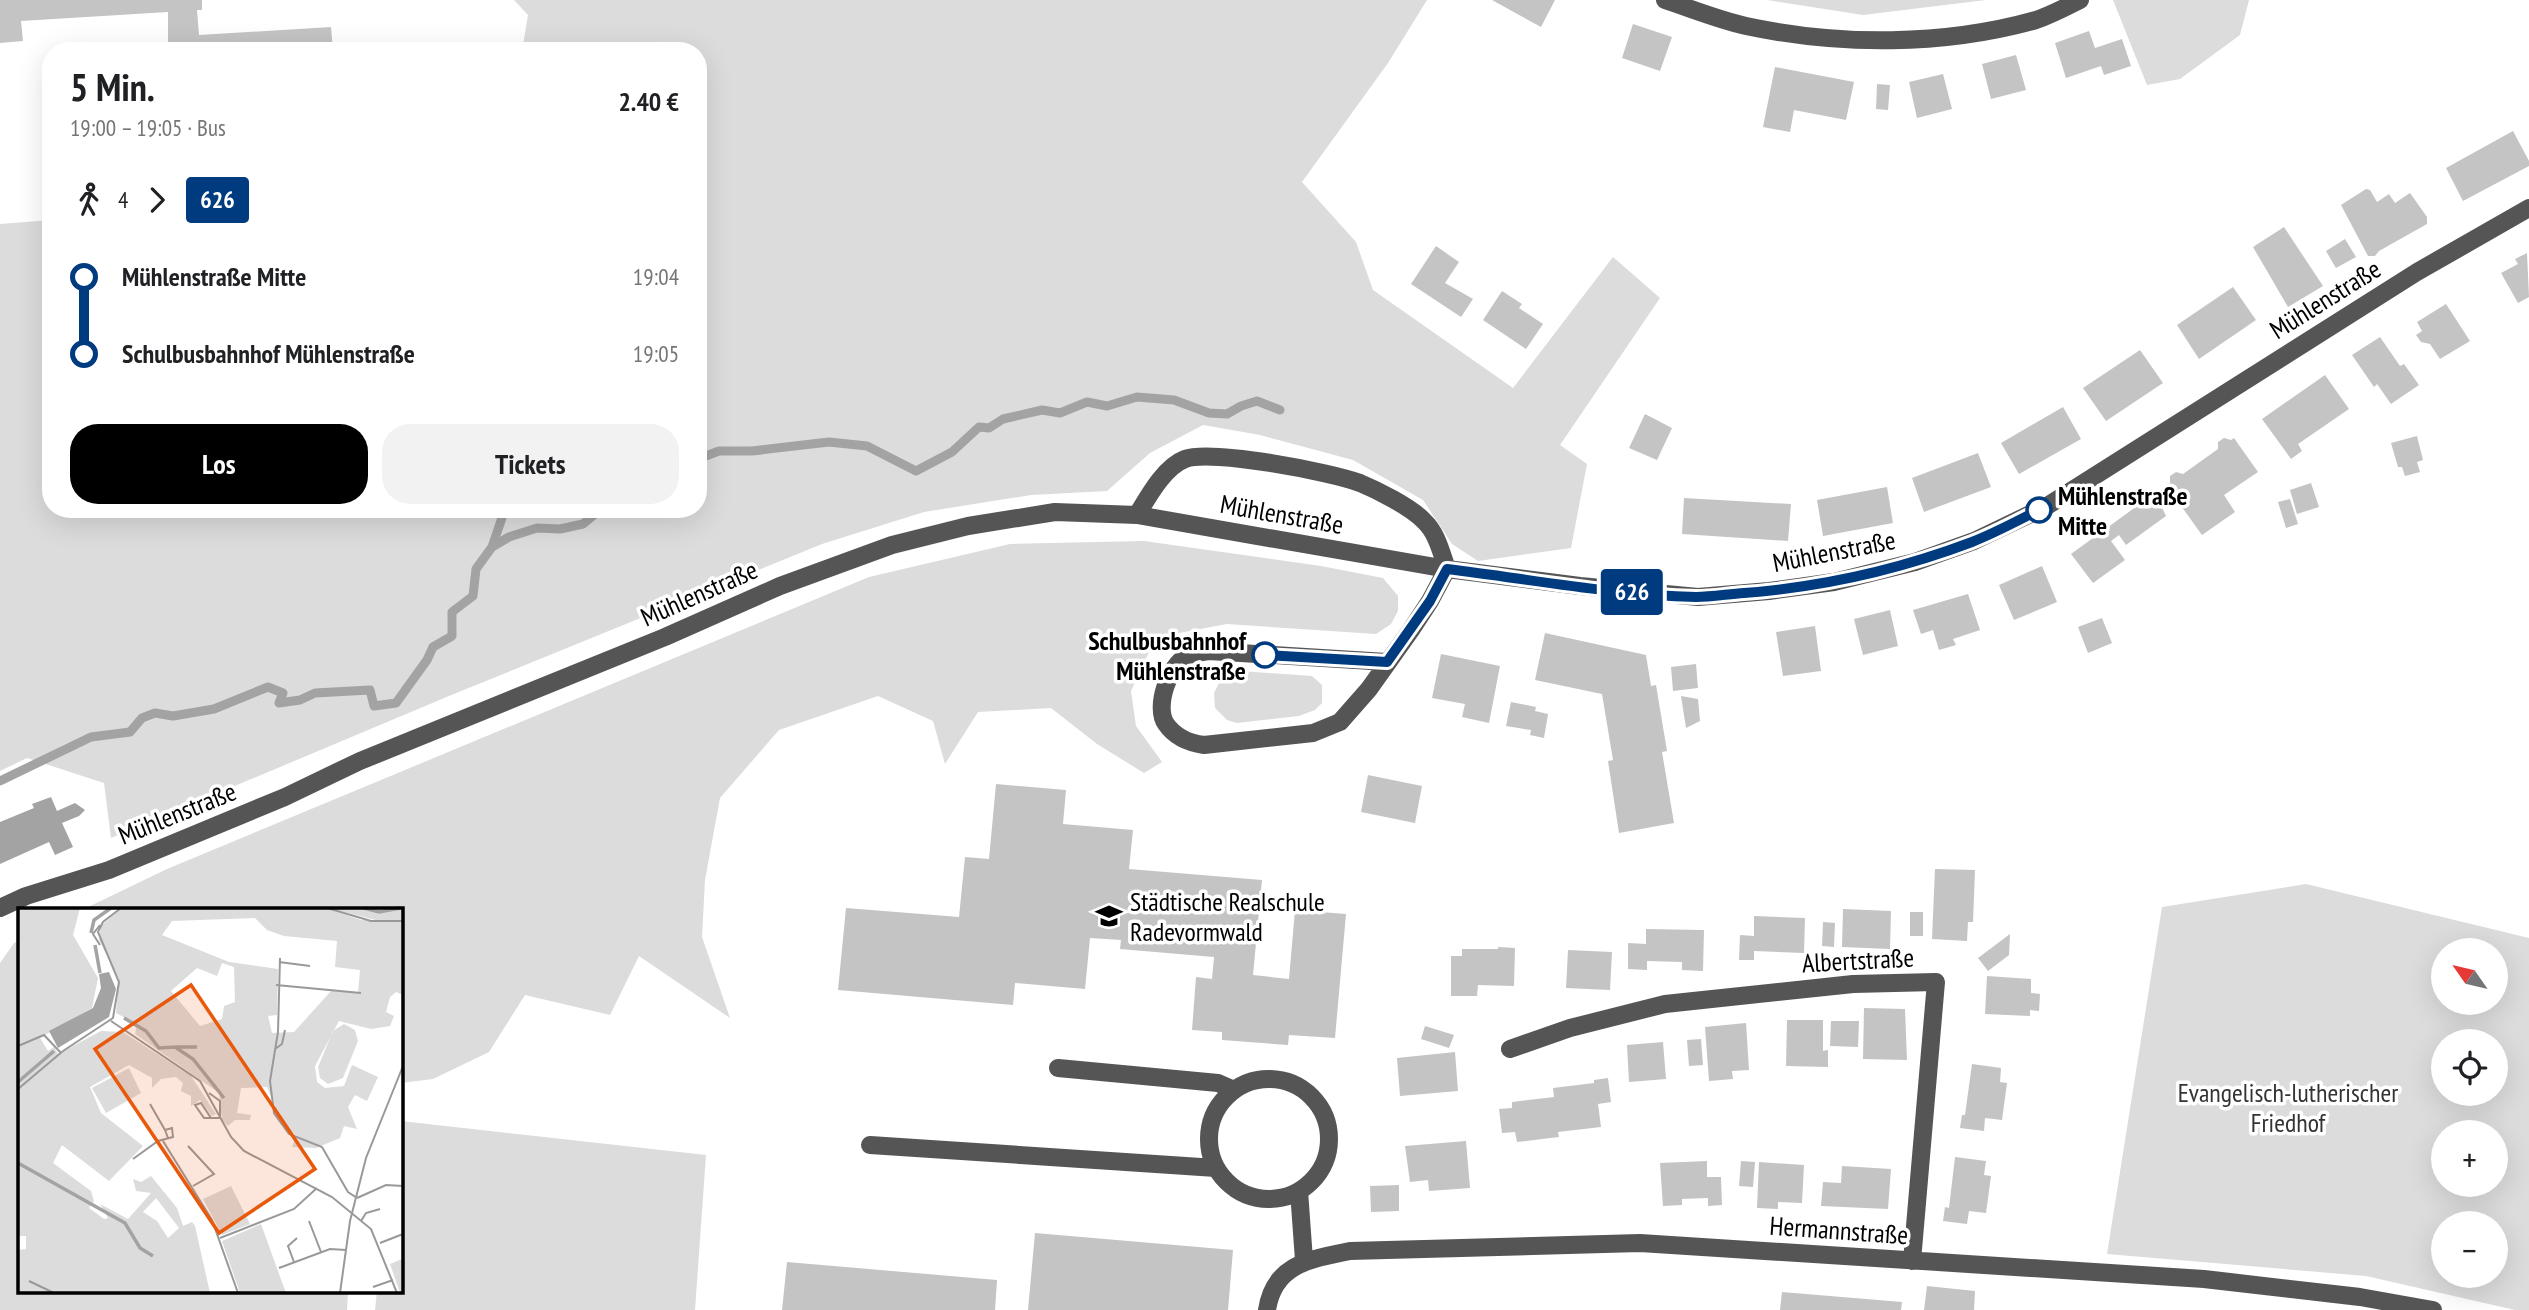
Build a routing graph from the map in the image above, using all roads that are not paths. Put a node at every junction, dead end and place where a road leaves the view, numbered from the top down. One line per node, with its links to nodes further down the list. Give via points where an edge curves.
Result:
1 (1665, 0): 2 (street, via 1745,26 1807,36 1883,40 2001,27 2038,19)
2 (2080, 0)
3 (2529, 208): 5 (street, Mühlenstraße, via 2417,272 2047,506 1975,541 1915,562 1834,582 1698,597)
4 (1137, 515): 5 (street, Mühlenstraße); 5 (street, via 1159,480 1185,459 1215,457 1290,466 1359,483 1424,520); 7 (street, Mühlenstraße, via 1055,512 968,526 892,545 780,586 108,870)
5 (1447, 569): 6 (street)
6 (1387, 662): 6 (street, via 1209,651 1186,656 1167,679 1162,703 1166,723 1186,742 1204,745 1313,733 1340,722)
7 (0, 908)
8 (1510, 1049): 15 (street, Albertstraße, via 1665,1004 1853,984 1936,982)
9 (1058, 1068): 10 (street, via 1218,1083)
10 (1234, 1090): 12 (street, via 1222,1101 1211,1123 1209,1145); 13 (street, via 1257,1080 1277,1080 1301,1088 1318,1105 1327,1128 1326,1153 1315,1177)
11 (870, 1145): 12 (street)
12 (1216, 1168): 13 (street, via 1235,1189 1256,1198 1281,1198)
13 (1299, 1191): 14 (street)
14 (1304, 1260): 15 (street, Hermannstraße, via 1350,1251 1640,1243); 16 (street, via 1287,1271 1275,1287)
15 (1912, 1261): 17 (street, Hermannstraße, via 2204,1279)
16 (1267, 1310)
17 (2433, 1310)

